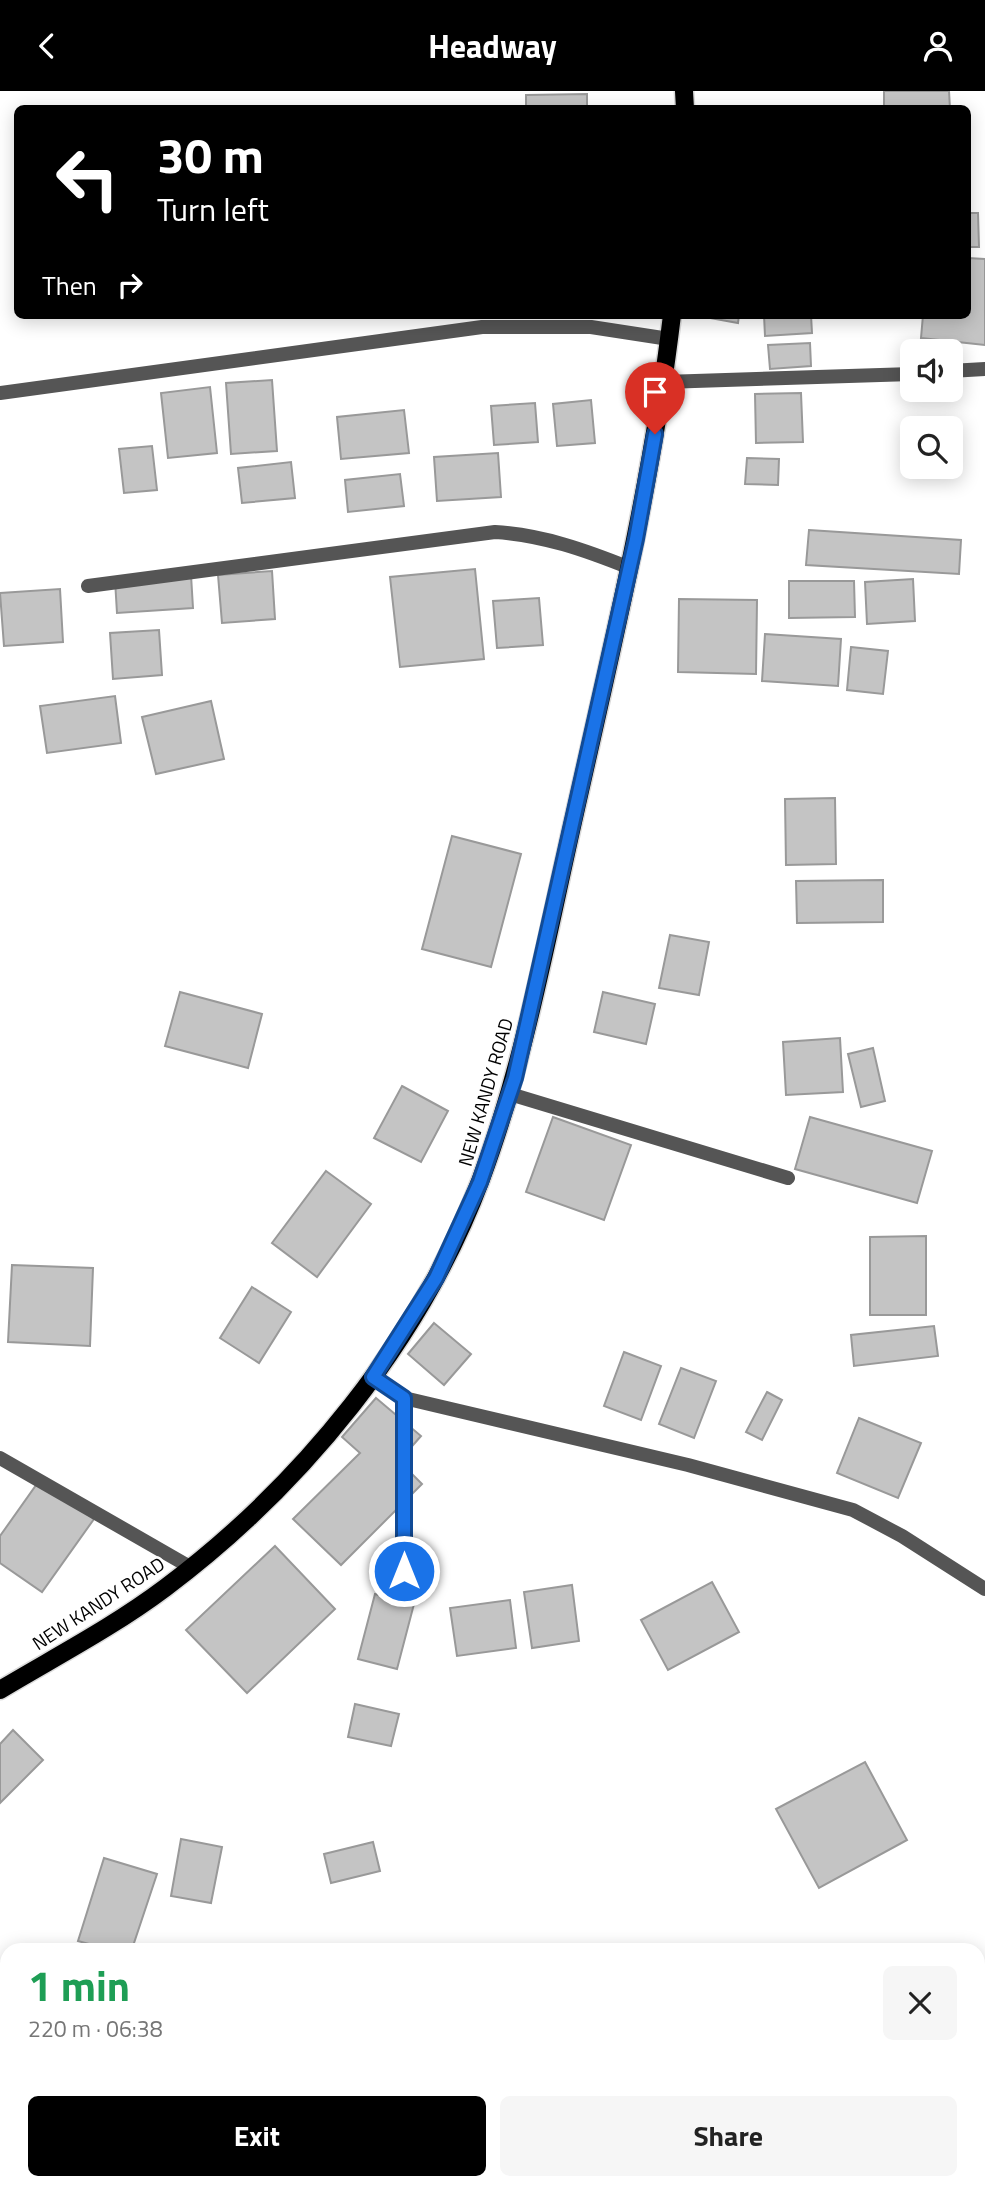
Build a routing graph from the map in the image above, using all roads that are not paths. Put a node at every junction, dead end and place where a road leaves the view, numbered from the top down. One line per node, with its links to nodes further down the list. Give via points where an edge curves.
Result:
1 (672, 319): 2 (main road, NEW KANDY ROAD)
2 (669, 339): 6 (main road, NEW KANDY ROAD); 7 (street, via 591,327 482,327)
3 (985, 369): 4 (street)
4 (963, 370)
5 (900, 374): 6 (street)
6 (664, 382): 8 (main road, NEW KANDY ROAD)
7 (0, 393)
8 (630, 568): 9 (street, via 531,534 495,532); 10 (main road, NEW KANDY ROAD)
9 (88, 586)
10 (510, 1094): 11 (street); 12 (main road, NEW KANDY ROAD, via 480,1182 436,1278)
11 (788, 1178)
12 (373, 1377): 13 (street); 15 (main road, NEW KANDY ROAD, via 329,1437)
13 (404, 1398): 16 (street); 17 (street, via 688,1465 853,1510)
14 (0, 1458): 15 (street)
15 (190, 1567): 18 (main road, NEW KANDY ROAD, via 117,1621)
16 (404, 1571)
17 (985, 1588)
18 (0, 1690)

